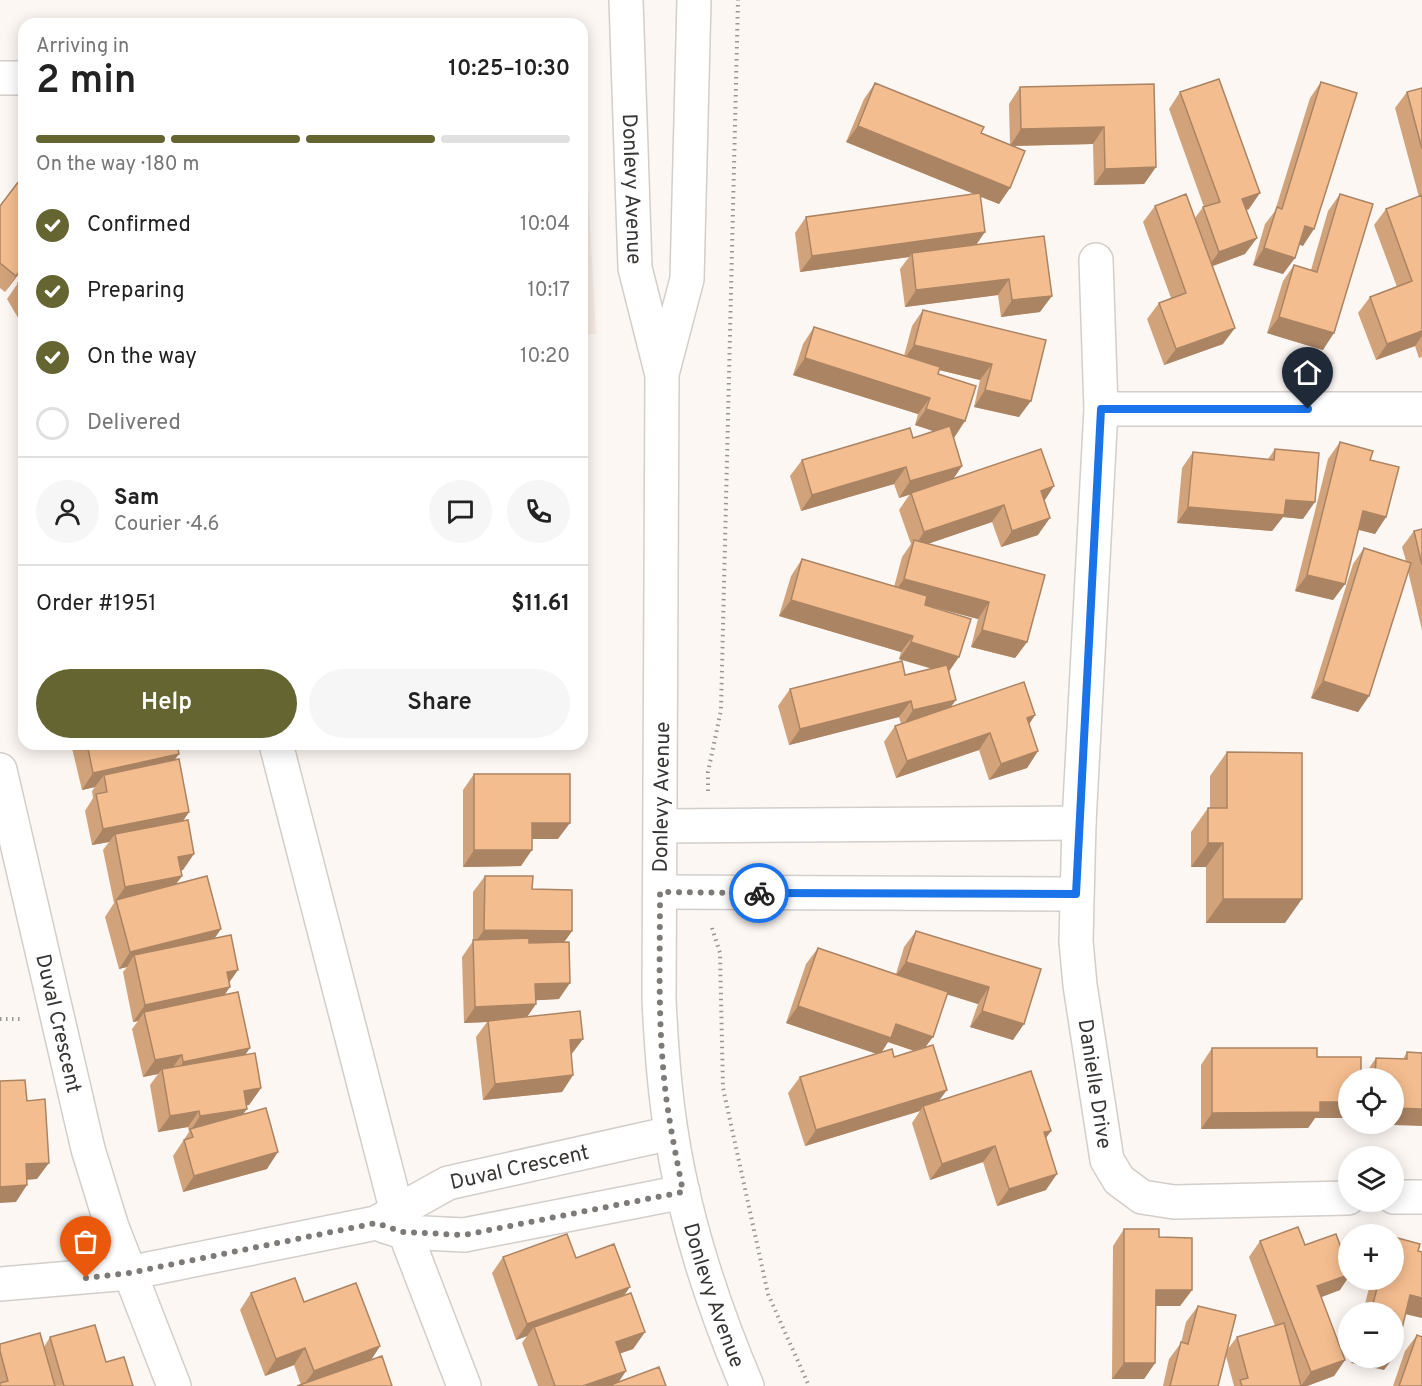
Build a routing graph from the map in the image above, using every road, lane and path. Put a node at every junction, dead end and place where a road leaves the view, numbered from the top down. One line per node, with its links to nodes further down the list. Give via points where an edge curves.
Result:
1 (626, 0): 7 (street, Donlevy Avenue, via 635,268)
2 (694, 0): 7 (street, Donlevy Avenue, via 687,279)
3 (738, 0): 14 (path, via 721,710 708,772)
4 (0, 78): 5 (street)
5 (18, 78)
6 (1096, 260): 8 (street, Danielle Drive)
7 (662, 375): 13 (street, Donlevy Avenue)
8 (1101, 409): 9 (street); 12 (street, Danielle Drive)
9 (1422, 409)
10 (277, 750): 25 (street)
11 (0, 770): 26 (street, Duval Crescent, via 88,1149)
12 (1080, 823): 14 (street); 17 (street, Danielle Drive)
13 (661, 826): 14 (street); 15 (street, Donlevy Avenue)
14 (708, 826)
15 (660, 892): 16 (street); 20 (street, Donlevy Avenue, via 659,999)
16 (710, 892): 17 (street); 31 (path, via 712,932 720,953 723,1088 768,1294)
17 (1076, 894): 24 (street, Danielle Drive, via 1080,985 1107,1160 1119,1180 1142,1197 1174,1202)
18 (0, 1019): 19 (path)
19 (24, 1019)
20 (671, 1133): 21 (street, Donlevy Avenue); 25 (street, Duval Crescent, via 447,1183)
21 (683, 1192): 25 (street, Duval Crescent, via 464,1235); 30 (street, Donlevy Avenue, via 708,1283)
22 (1404, 1197): 23 (street)
23 (1422, 1197)
24 (1338, 1198)
25 (392, 1222): 26 (street, Duval Crescent); 29 (street)
26 (129, 1273): 27 (street); 28 (street, Duval Crescent)
27 (0, 1284)
28 (174, 1386)
29 (464, 1386)
30 (747, 1386)
31 (809, 1386)

